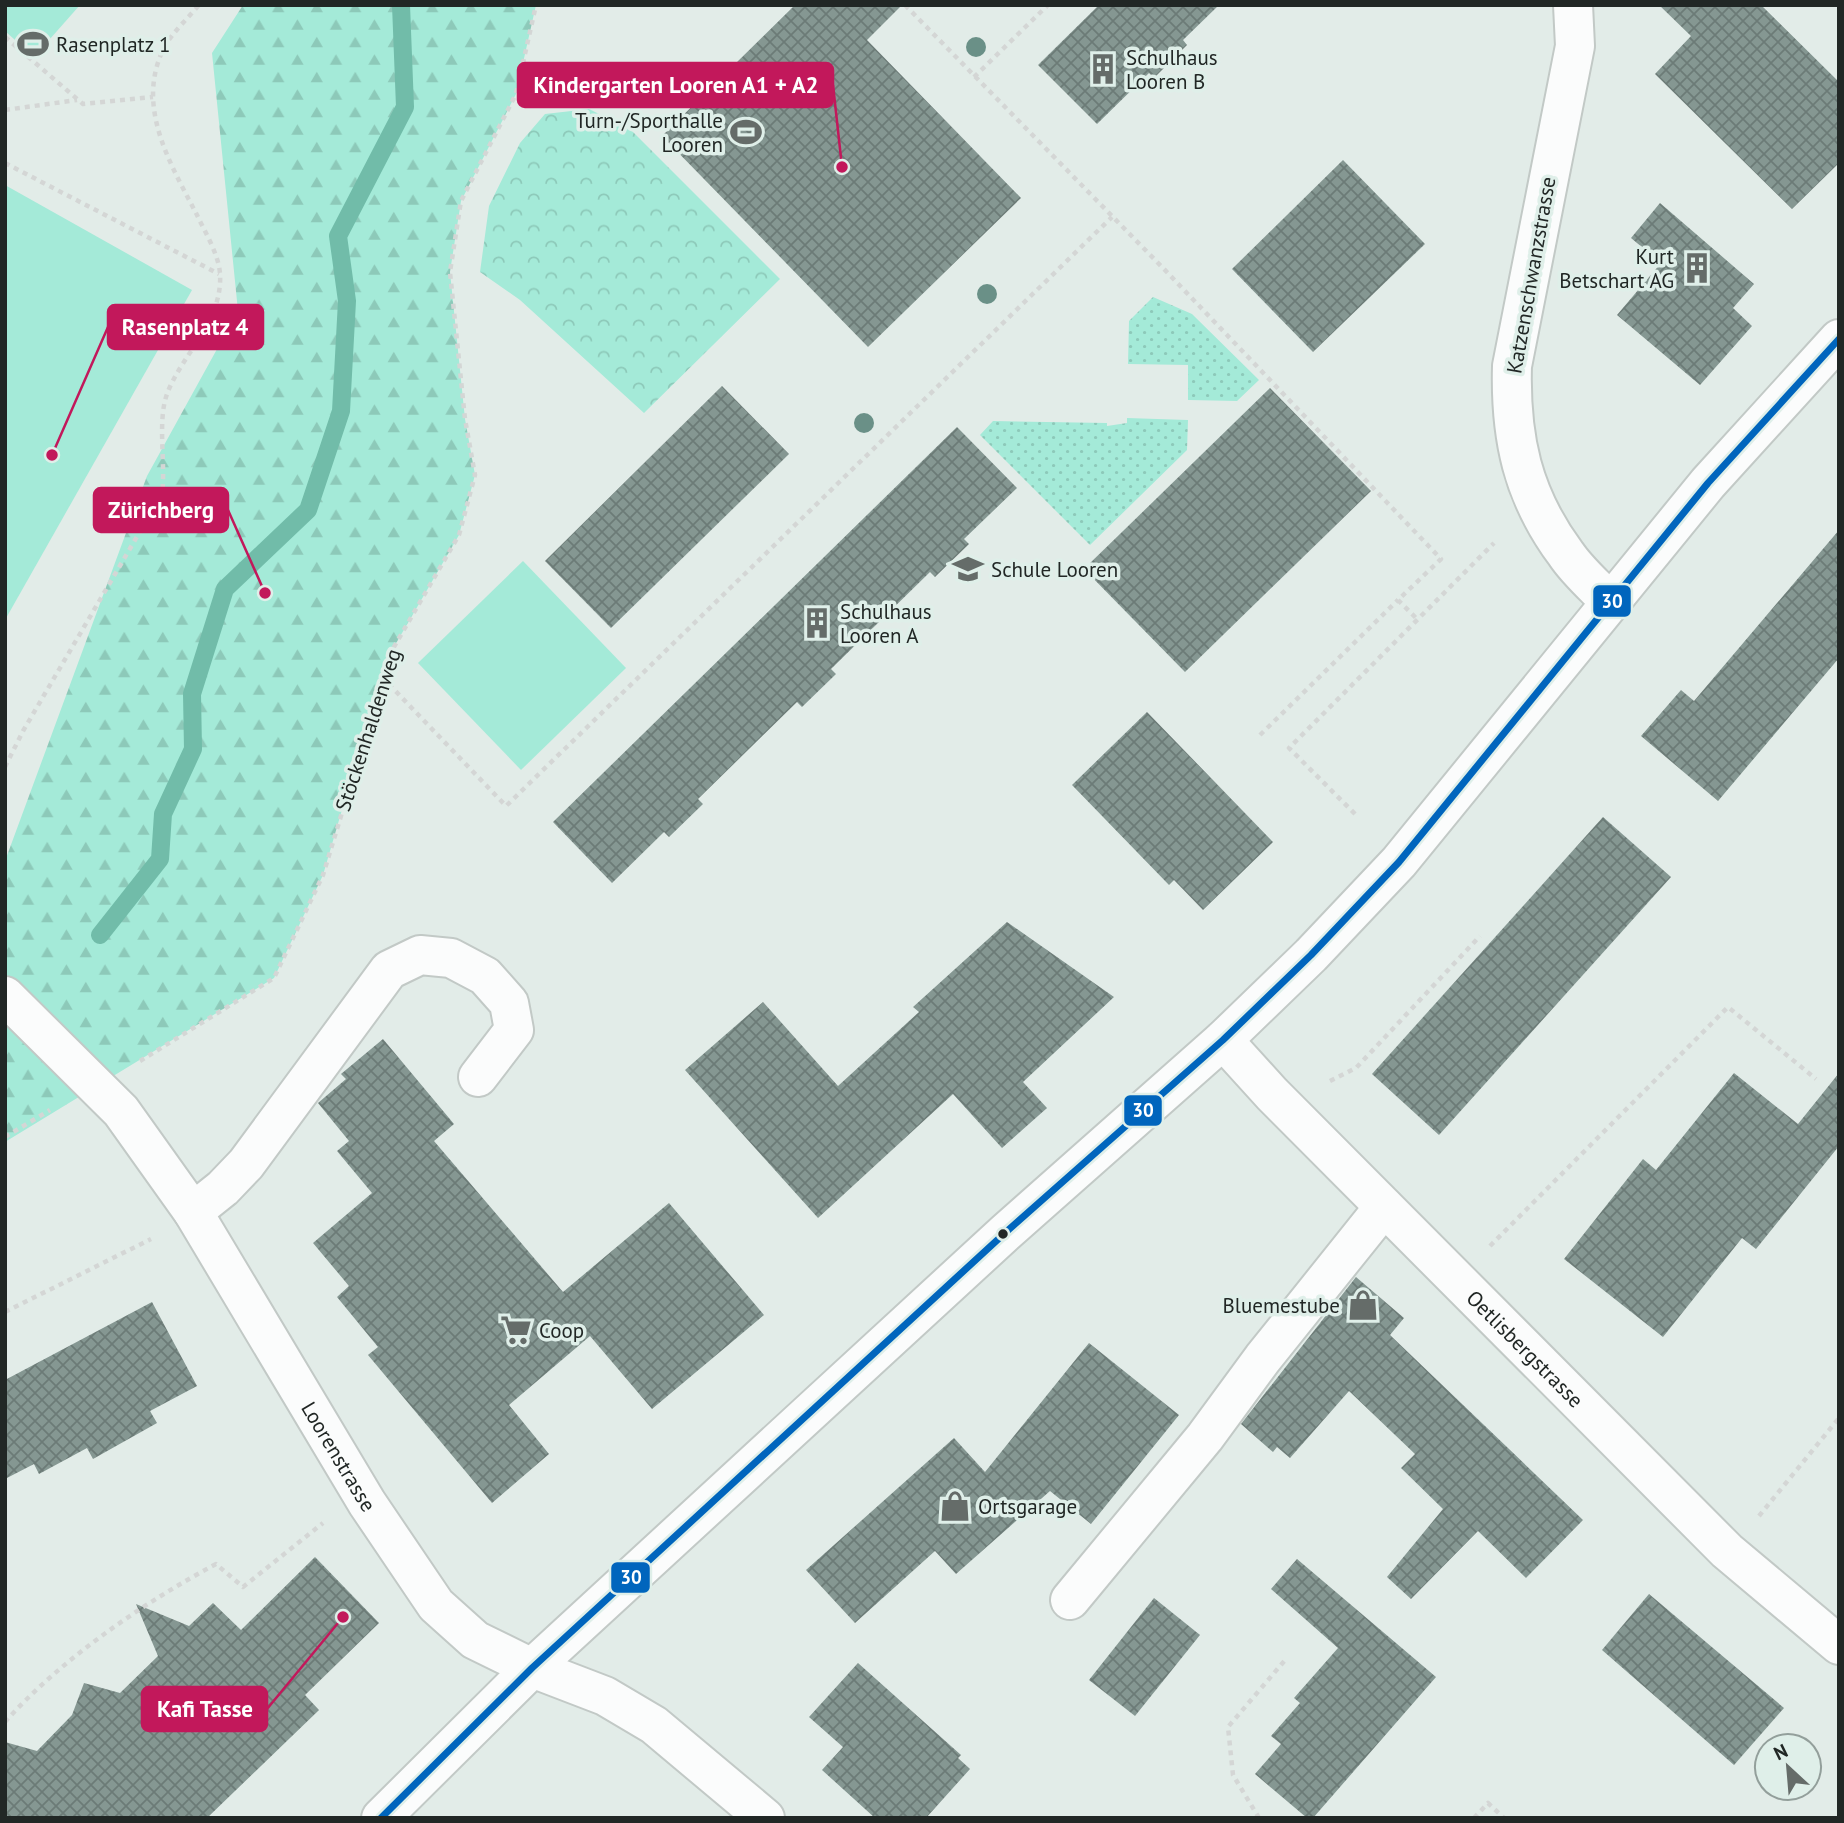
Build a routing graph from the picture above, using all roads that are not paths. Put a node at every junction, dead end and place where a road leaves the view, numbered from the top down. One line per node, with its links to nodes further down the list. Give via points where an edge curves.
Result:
1 (1573, 5): 3 (street, Katzenschwanzstrasse, via 1575,46 1512,366 1510,412 1514,443 1547,525 1566,555)
2 (1839, 339): 3 (street, via 1708,483)
3 (1610, 602): 5 (street, via 1399,862)
4 (5, 996): 8 (street, Loorenstrasse, via 121,1111)
5 (1223, 1040): 7 (street, Oetlisbergstrasse); 11 (street, via 1006,1231)
6 (478, 1077): 8 (street, via 514,1030 509,1003 485,976 451,958 419,955 389,970 246,1164)
7 (1384, 1207): 9 (street, via 1205,1437); 10 (street, Oetlisbergstrasse, via 1727,1551)
8 (193, 1212): 11 (street, Loorenstrasse, via 360,1492 436,1605 475,1640)
9 (1070, 1600)
10 (1839, 1645)
11 (532, 1668): 12 (street); 13 (street, Loorenstrasse, via 604,1696 654,1725)
12 (381, 1818)
13 (765, 1818)

